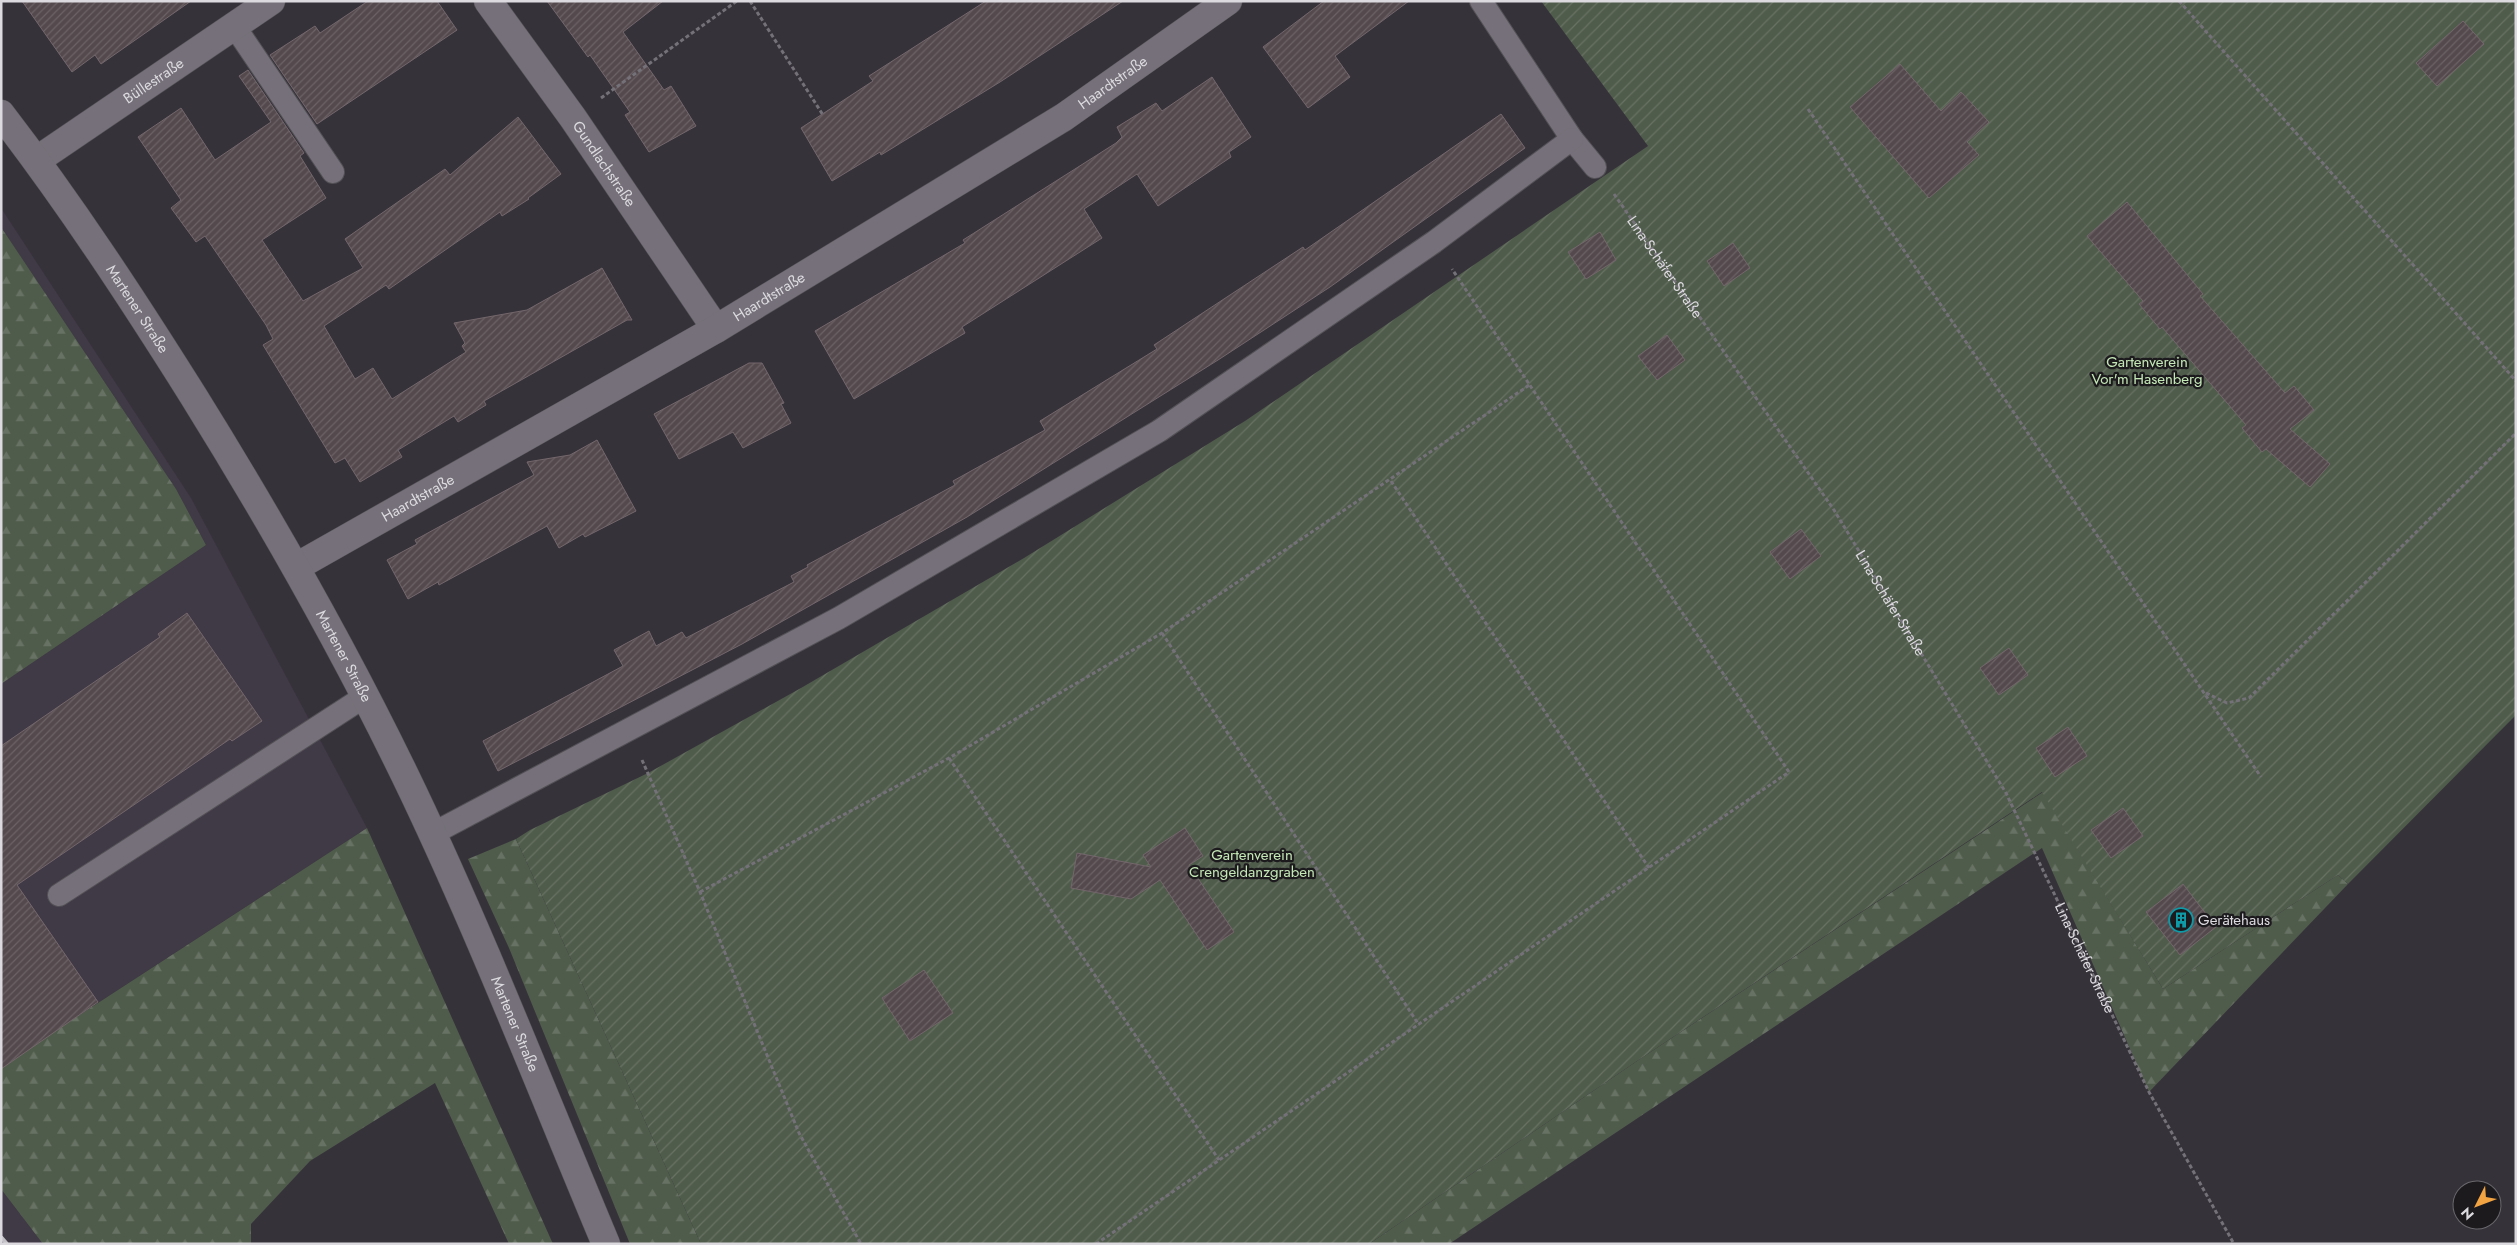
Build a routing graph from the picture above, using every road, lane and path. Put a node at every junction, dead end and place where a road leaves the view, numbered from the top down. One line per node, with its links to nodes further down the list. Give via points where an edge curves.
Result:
1 (271, 1): 8 (street, Büllestraße)
2 (488, 1): 12 (street, Gundlachstraße)
3 (737, 1): 12 (path)
4 (750, 1): 11 (path)
5 (1228, 1): 18 (street, Haardtstraße, via 1064,117)
6 (1481, 1): 13 (lane)
7 (2179, 1): 19 (path)
8 (235, 27): 14 (street, Büllestraße); 16 (lane)
9 (1808, 109): 25 (path)
10 (1, 114): 14 (street, Martener Straße)
11 (823, 115)
12 (573, 118): 18 (street, Gundlachstraße)
13 (1572, 139): 15 (lane); 17 (lane)
14 (37, 160): 23 (street, Martener Straße, via 100,249 158,340)
15 (1595, 167): 39 (path, Lina-Schäfer-Straße, via 1834,510 2006,793 2149,1092)
16 (333, 172)
17 (1434, 242): 20 (path); 27 (lane, via 1159,430 839,618)
18 (716, 329): 23 (street, Haardtstraße)
19 (2516, 381)
20 (1531, 384): 22 (path); 31 (path, via 1790,772)
21 (2516, 433): 25 (path, via 2249,698 2227,703)
22 (1391, 481): 24 (path); 31 (path)
23 (296, 567): 26 (street, Martener Straße)
24 (1162, 633): 28 (path); 34 (path)
25 (2206, 692): 29 (path)
26 (364, 697): 30 (street, Martener Straße); 33 (lane)
27 (628, 730): 30 (lane); 32 (path)
28 (949, 758): 32 (path); 35 (path)
29 (2261, 776)
30 (432, 834): 36 (street, Martener Straße)
31 (1649, 868): 34 (path)
32 (700, 892): 37 (path, via 799,1133)
33 (59, 895)
34 (1419, 1025): 35 (path)
35 (1220, 1160): 38 (path)
36 (606, 1244)
37 (861, 1244)
38 (1096, 1244)
39 (2234, 1244)

